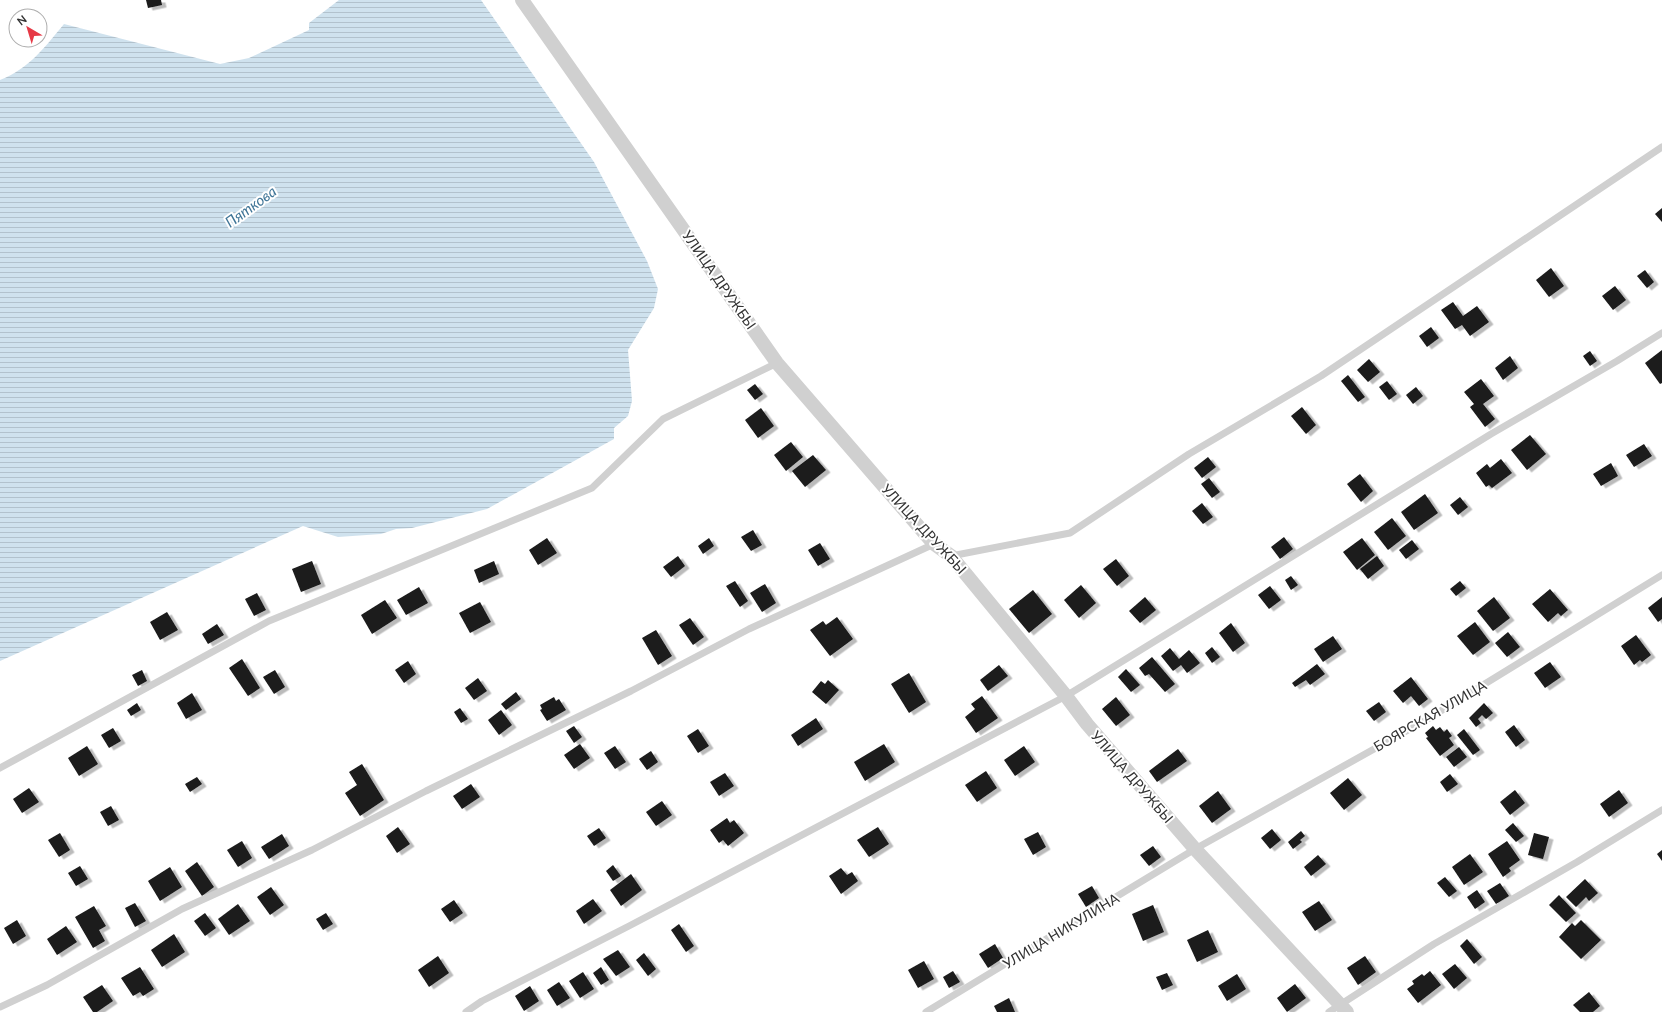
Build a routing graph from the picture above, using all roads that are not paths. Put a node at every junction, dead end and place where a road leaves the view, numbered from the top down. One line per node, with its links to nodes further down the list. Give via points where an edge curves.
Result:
1 (522, 0): 4 (street, УЛИЦА ДРУЖБЫ)
2 (1662, 147): 6 (lane, via 1322,376 1189,454 1070,533)
3 (1662, 333): 8 (lane, via 1485,438)
4 (777, 363): 5 (street, УЛИЦА ДРУЖБЫ); 9 (lane, via 663,419 592,488 268,621)
5 (934, 543): 6 (lane); 12 (lane, via 749,629 312,850 182,909 47,984)
6 (952, 556): 8 (street, УЛИЦА ДРУЖБЫ)
7 (1662, 575): 11 (lane, БОЯРСКАЯ УЛИЦА, via 1426,720)
8 (1066, 696): 11 (street, УЛИЦА ДРУЖБЫ); 14 (lane, via 482,1001)
9 (0, 768)
10 (1662, 810): 13 (lane, via 1434,944)
11 (1195, 849): 13 (street, УЛИЦА ДРУЖБЫ); 15 (lane, УЛИЦА НИКУЛИНА)
12 (0, 1007)
13 (1338, 1010)
14 (466, 1012)
15 (926, 1012)

